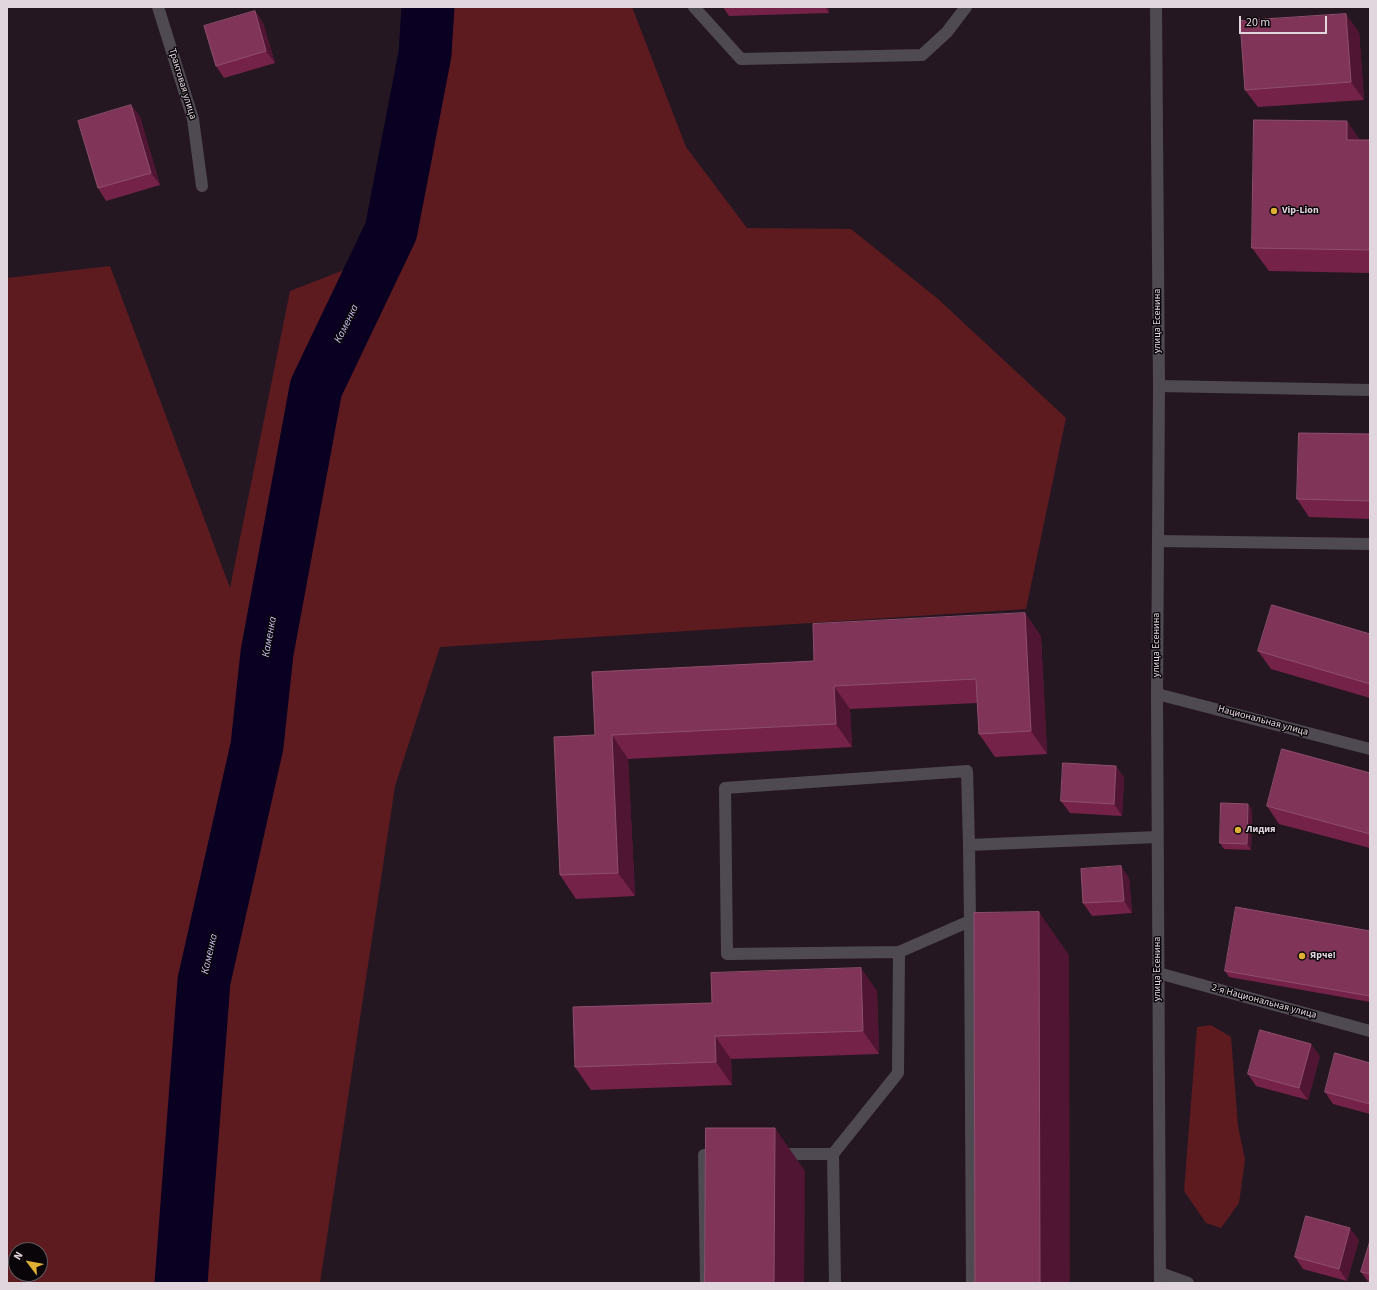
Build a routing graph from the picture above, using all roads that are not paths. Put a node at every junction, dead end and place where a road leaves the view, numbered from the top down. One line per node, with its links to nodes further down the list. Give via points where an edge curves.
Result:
1 (158, 7): 5 (street, Трактовая улица, via 194,119)
2 (694, 7): 3 (street, via 741,59 922,55 947,32)
3 (966, 7)
4 (1156, 7): 6 (street, улица Есенина)
5 (202, 186)
6 (1159, 386): 7 (street); 8 (street, улица Есенина)
7 (1370, 390)
8 (1158, 542): 9 (street); 10 (street, улица Есенина)
9 (1370, 544)
10 (1157, 694): 11 (street, Национальная улица); 12 (street, улица Есенина)
11 (1370, 749)
12 (1157, 836): 13 (street); 16 (street, улица Есенина)
13 (969, 845): 14 (street); 15 (street, via 967,771 725,788 727,954)
14 (970, 921): 15 (street); 24 (street)
15 (899, 952): 19 (street, via 898,1073)
16 (1158, 973): 17 (street, 2-я Национальная улица); 21 (street, улица Есенина)
17 (1370, 1031)
18 (765, 1154): 19 (street)
19 (833, 1154): 23 (street)
20 (735, 1155): 22 (street, via 704,1155)
21 (1160, 1278): 25 (street)
22 (706, 1283)
23 (835, 1283)
24 (972, 1283)
25 (1188, 1283)

